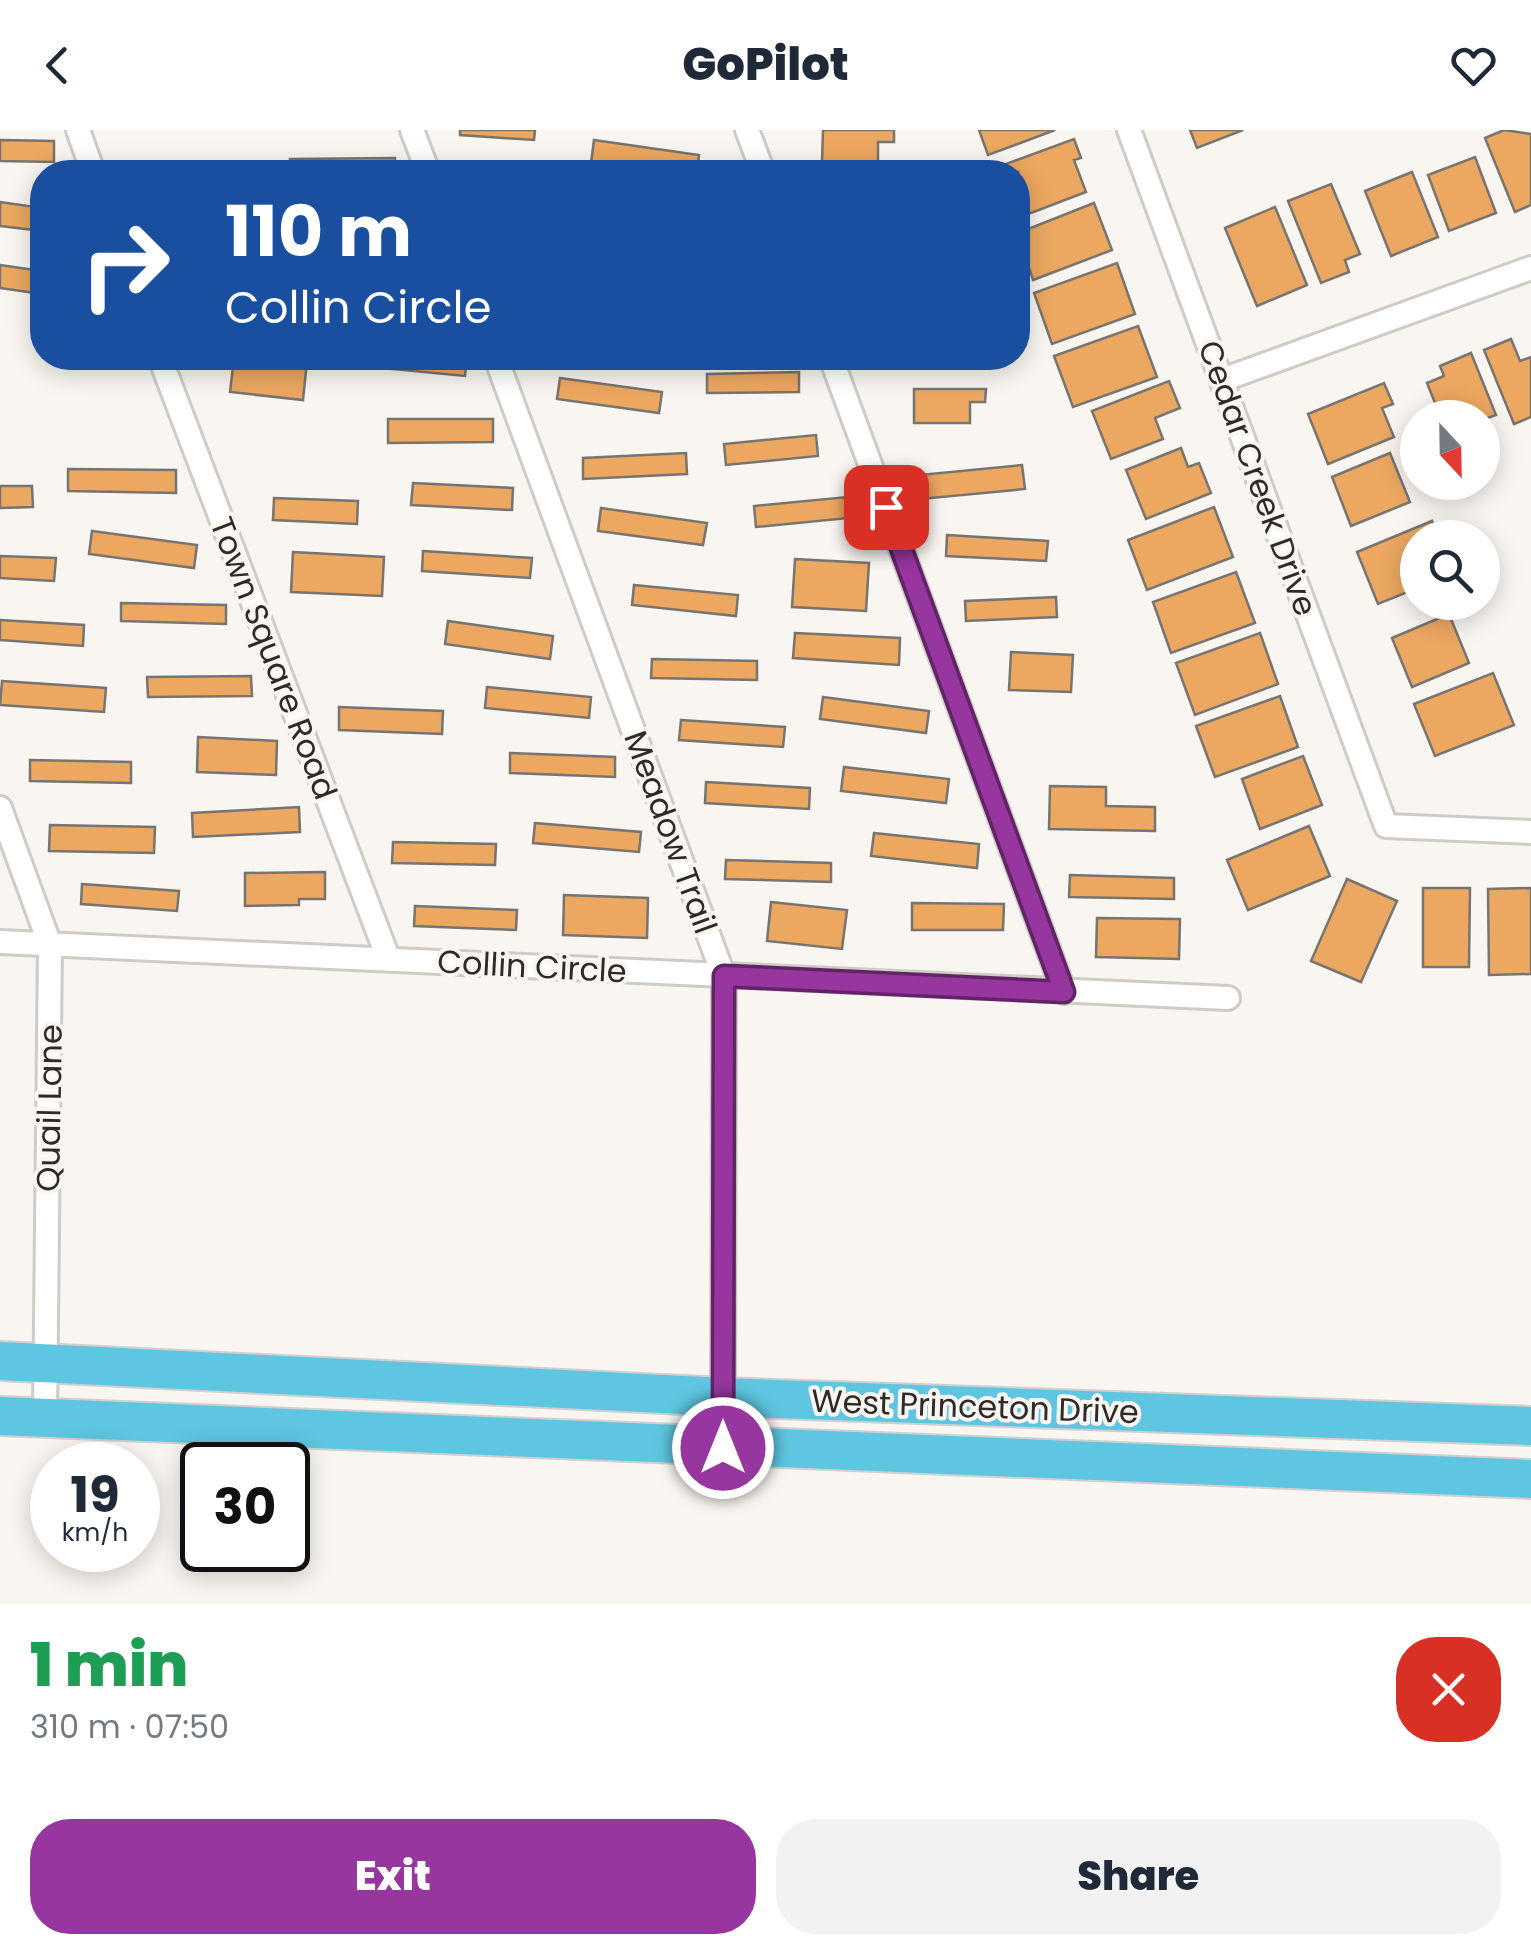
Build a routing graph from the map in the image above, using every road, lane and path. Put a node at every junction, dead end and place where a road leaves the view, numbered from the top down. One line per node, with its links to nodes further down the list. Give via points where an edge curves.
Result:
1 (78, 130): 5 (street)
2 (412, 130): 6 (street)
3 (748, 130): 7 (street)
4 (1130, 130): 12 (street, Cedar Creek Drive)
5 (89, 160)
6 (423, 160)
7 (759, 160)
8 (1531, 268): 12 (street)
9 (165, 370): 17 (street, Town Square Road)
10 (500, 370): 18 (street, Meadow Trail)
11 (835, 370): 19 (street)
12 (1222, 380): 14 (street, Cedar Creek Drive, via 1386,826)
13 (0, 808): 16 (street, Quail Lane)
14 (1531, 832)
15 (0, 942): 16 (street, Collin Circle)
16 (50, 944): 17 (street, Collin Circle); 22 (street, Quail Lane)
17 (388, 958): 18 (street, Collin Circle)
18 (724, 976): 19 (street, Collin Circle); 23 (street, Meadow Trail)
19 (1064, 992): 20 (street, Collin Circle)
20 (1228, 998)
21 (0, 1360): 22 (highway, West Princeton Drive)
22 (46, 1362): 23 (highway, West Princeton Drive); 25 (street, Quail Lane)
23 (723, 1396): 26 (highway, West Princeton Drive); 27 (street, Meadow Trail)
24 (0, 1416): 25 (highway, West Princeton Drive)
25 (45, 1417): 27 (highway, West Princeton Drive)
26 (1531, 1426)
27 (723, 1448): 28 (highway, West Princeton Drive)
28 (1531, 1480)

